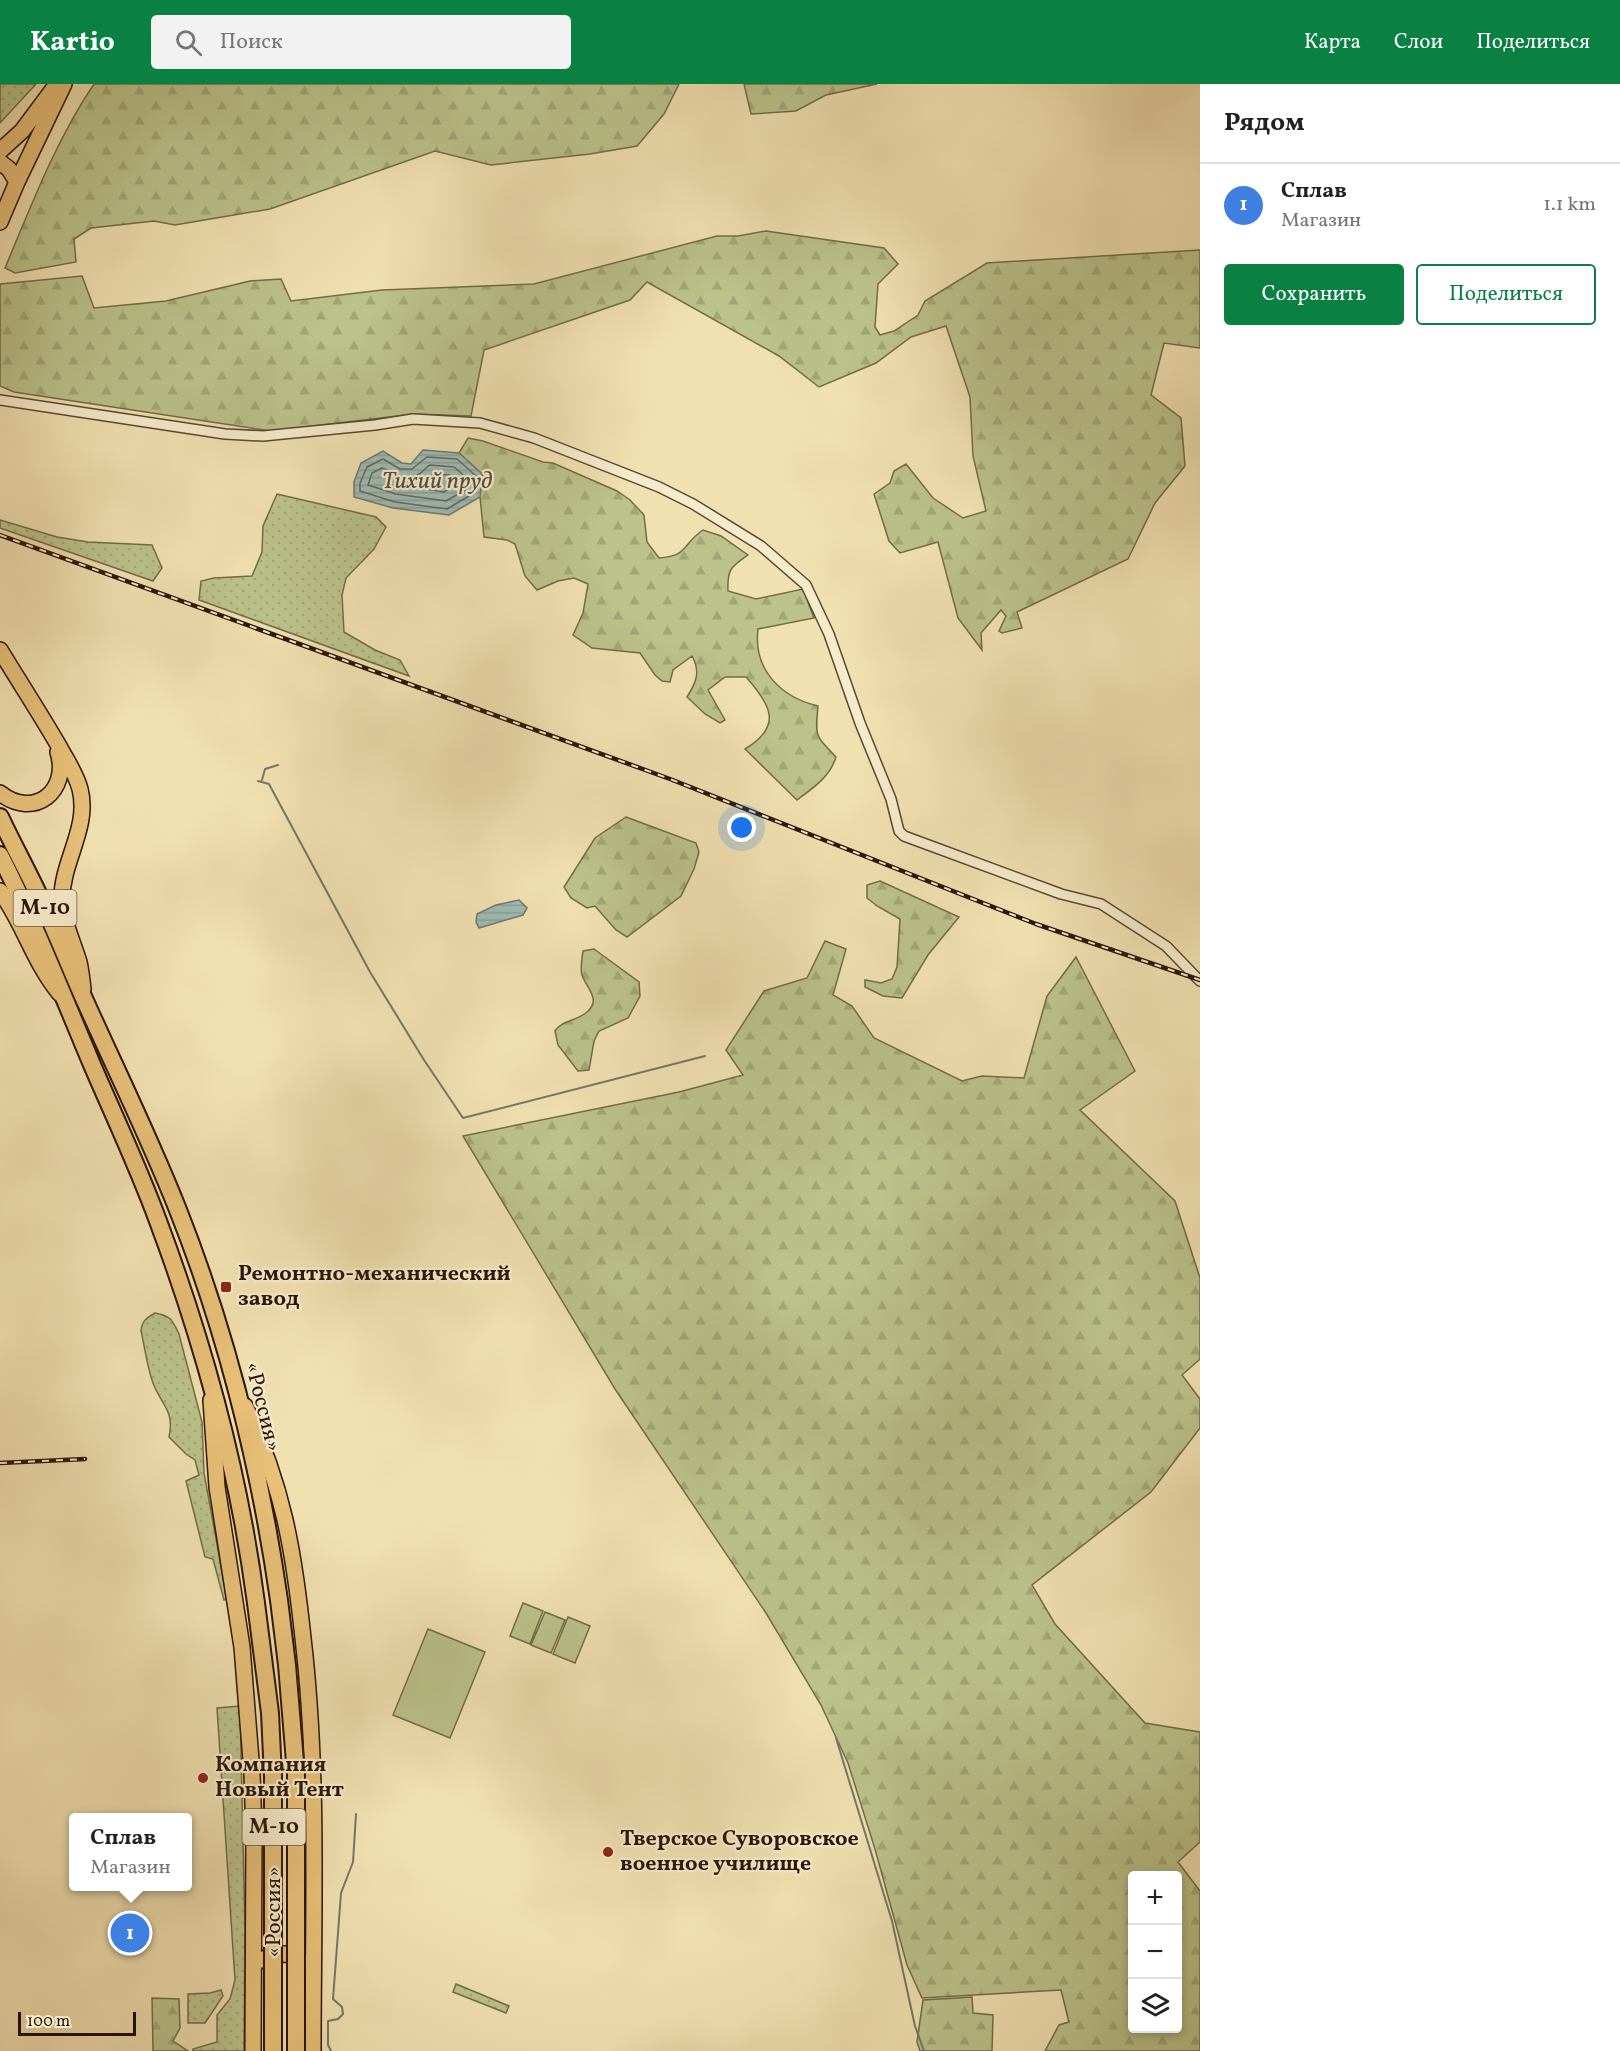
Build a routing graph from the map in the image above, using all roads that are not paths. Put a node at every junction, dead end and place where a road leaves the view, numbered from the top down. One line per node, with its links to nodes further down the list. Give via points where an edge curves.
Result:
1 (57, 84): 3 (main road, via 22,131)
2 (64, 84): 5 (main road)
3 (0, 151)
4 (0, 162): 5 (main road)
5 (17, 182): 6 (main road)
6 (0, 222)
7 (0, 399): 14 (street, via 263,436 413,419 480,423 544,442 659,487 761,546 806,585 829,634 904,836 1061,894 1101,904 1166,946)
8 (0, 651): 9 (main road)
9 (49, 729): 10 (main road, via 61,766 54,790 45,799 27,804 13,802); 15 (main road, via 81,790 82,815 65,873 62,900 80,964)
10 (0, 793)
11 (0, 818): 15 (highway, «Россия» / М-10, via 46,910)
12 (0, 855): 16 (highway, «Россия» / М-10)
13 (0, 891): 16 (main road, via 45,977)
14 (1200, 981)
15 (85, 1002): 17 (highway, «Россия» / М-10, via 179,1211)
16 (67, 1003): 18 (highway, «Россия» / М-10, via 158,1219)
17 (233, 1379): 19 (main road, via 274,1476 295,1570 310,1703); 25 (highway, «Россия» / М-10, bridge, via 260,1495 287,1665 296,1774)
18 (211, 1385): 20 (main road, via 217,1487 246,1691); 24 (highway, «Россия» / М-10, bridge, via 237,1491 270,1713)
19 (313, 1916): 20 (main road, via 299,1929 284,1933 265,1928); 22 (main road)
20 (255, 1917): 21 (main road)
21 (254, 1969): 22 (main road, via 265,1959 284,1954 299,1958); 23 (main road)
22 (313, 1972): 26 (main road)
23 (253, 2051)
24 (273, 2051)
25 (296, 2051)
26 (313, 2051)

